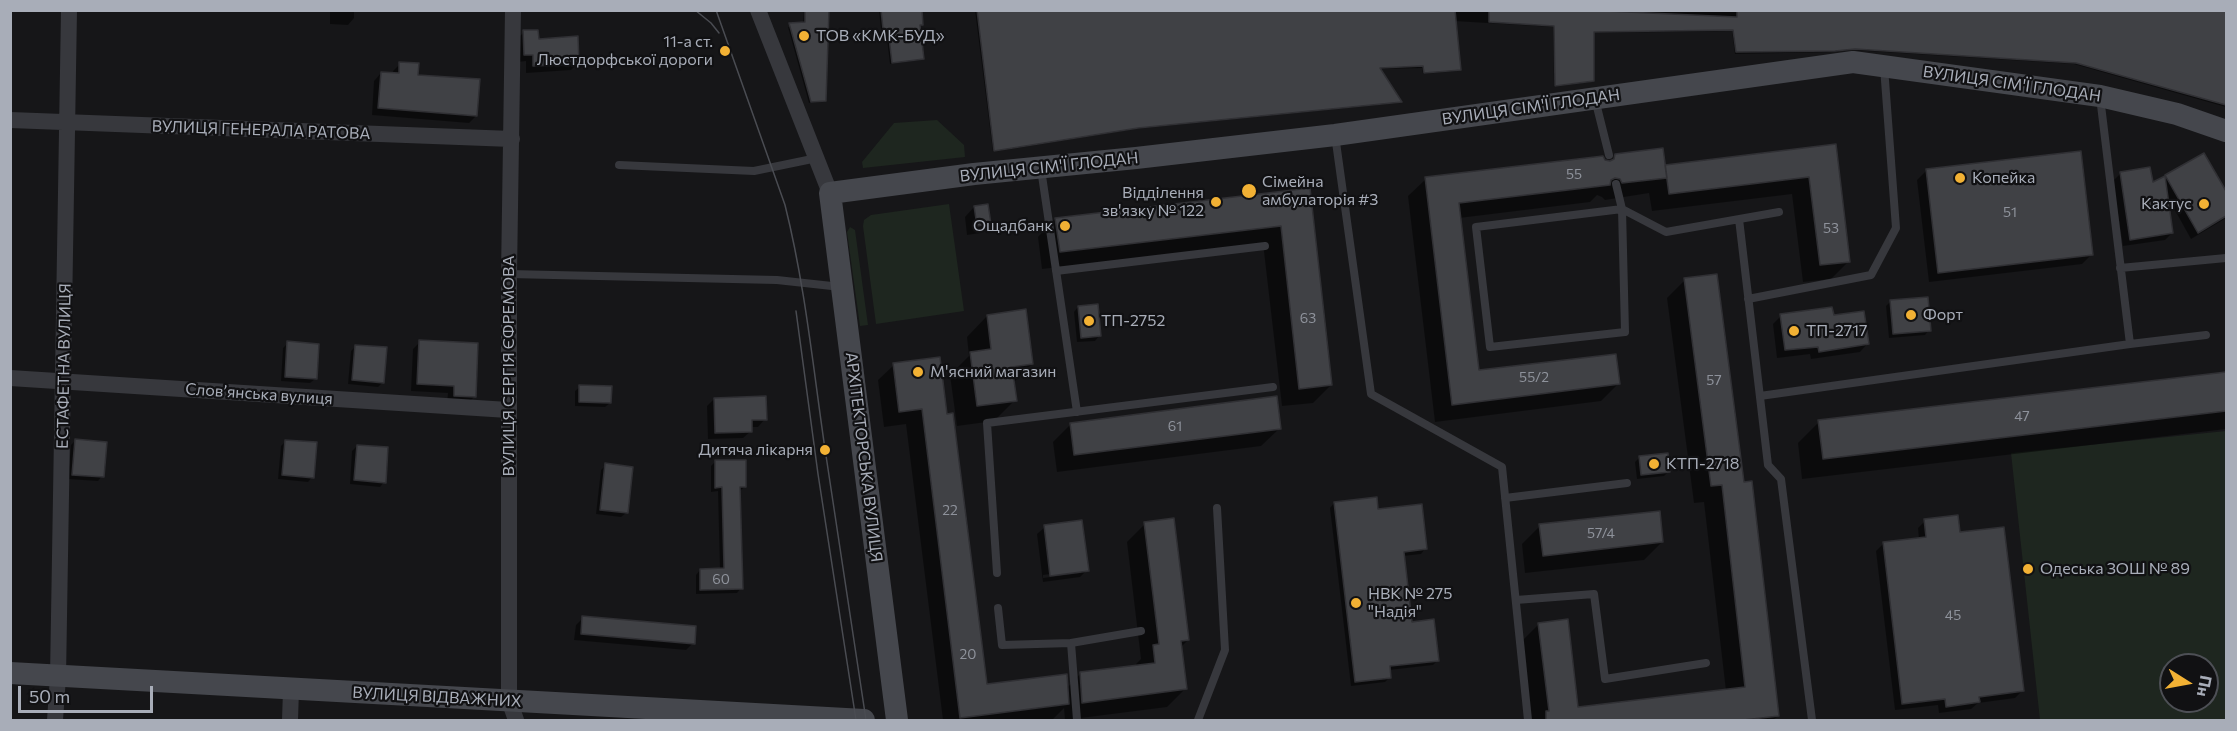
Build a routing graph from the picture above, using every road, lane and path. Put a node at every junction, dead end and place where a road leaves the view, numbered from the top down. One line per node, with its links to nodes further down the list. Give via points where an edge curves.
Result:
1 (69, 10): 8 (street, ЕСТАФЕТНА ВУЛИЦЯ)
2 (513, 10): 11 (street, ВУЛИЦЯ СЕРГІЯ ЄФРЕМОВА)
3 (758, 10): 13 (street)
4 (1884, 66): 5 (street, ВУЛИЦЯ СІМ'Ї ГЛОДАН); 6 (street, ВУЛИЦЯ СІМ'Ї ГЛОДАН, via 1853,62); 27 (lane, via 1896,228 1871,274)
5 (2100, 96): 9 (street, ВУЛИЦЯ СІМ'Ї ГЛОДАН, via 2177,114); 23 (lane)
6 (1595, 98): 10 (street, ВУЛИЦЯ СІМ'Ї ГЛОДАН); 12 (lane)
7 (10, 120): 8 (street, ВУЛИЦЯ ГЕНЕРАЛА РАТОВА)
8 (66, 123): 11 (street, ВУЛИЦЯ ГЕНЕРАЛА РАТОВА); 31 (street, ЕСТАФЕТНА ВУЛИЦЯ)
9 (2226, 131)
10 (1335, 135): 15 (street, ВУЛИЦЯ СІМ'Ї ГЛОДАН); 37 (lane, via 1371,394 1502,467)
11 (512, 139): 25 (street, ВУЛИЦЯ СЕРГІЯ ЄФРЕМОВА)
12 (1609, 155)
13 (817, 158): 14 (lane, via 754,171); 17 (street)
14 (619, 165)
15 (1041, 167): 17 (street, ВУЛИЦЯ СІМ'Ї ГЛОДАН); 24 (lane)
16 (1616, 184): 18 (lane)
17 (830, 194): 26 (street, АРХІТЕКТОРСЬКА ВУЛИЦЯ)
18 (1622, 209): 18 (lane, via 1625,332 1490,347 1476,227); 20 (lane, via 1666,232)
19 (1779, 212): 20 (lane)
20 (1739, 219): 27 (lane)
21 (1265, 246): 24 (lane)
22 (2226, 258): 23 (lane)
23 (2120, 268): 29 (lane)
24 (1056, 271): 35 (lane)
25 (509, 274): 26 (lane, via 777,280); 34 (street, ВУЛИЦЯ СЕРГІЯ ЄФРЕМОВА)
26 (842, 287): 52 (street, АРХІТЕКТОРСЬКА ВУЛИЦЯ)
27 (1748, 299): 33 (lane)
28 (2206, 335): 29 (lane)
29 (2130, 344): 33 (lane)
30 (10, 378): 31 (street, Словʼянська вулиця)
31 (64, 381): 34 (street, Словʼянська вулиця); 46 (street, ЕСТАФЕТНА ВУЛИЦЯ)
32 (1273, 387): 35 (lane)
33 (1760, 396): 56 (lane, via 1768,465 1781,479)
34 (508, 410): 48 (street, ВУЛИЦЯ СЕРГІЯ ЄФРЕМОВА)
35 (1077, 412): 39 (lane, via 987,423)
36 (1627, 483): 37 (lane)
37 (1505, 498): 40 (lane)
38 (1217, 507): 54 (lane, via 1226,650)
39 (998, 573)
40 (1515, 600): 44 (lane, via 1594,594 1605,679); 55 (lane)
41 (998, 608): 43 (lane, via 1002,645)
42 (1141, 631): 43 (lane)
43 (1071, 643): 53 (lane)
44 (1706, 663)
45 (10, 674): 46 (street, ВУЛИЦЯ ВІДВАЖНИХ)
46 (58, 677): 47 (street, ВУЛИЦЯ ВІДВАЖНИХ); 49 (street, ЕСТАФЕТНА ВУЛИЦЯ)
47 (291, 690): 48 (street, ВУЛИЦЯ ВІДВАЖНИХ); 50 (street)
48 (512, 710): 51 (street, ВУЛИЦЯ ВІДВАЖНИХ)
49 (55, 720)
50 (290, 720)
51 (864, 720)
52 (897, 720)
53 (1077, 720)
54 (1198, 720)
55 (1528, 720)
56 (1812, 720)

